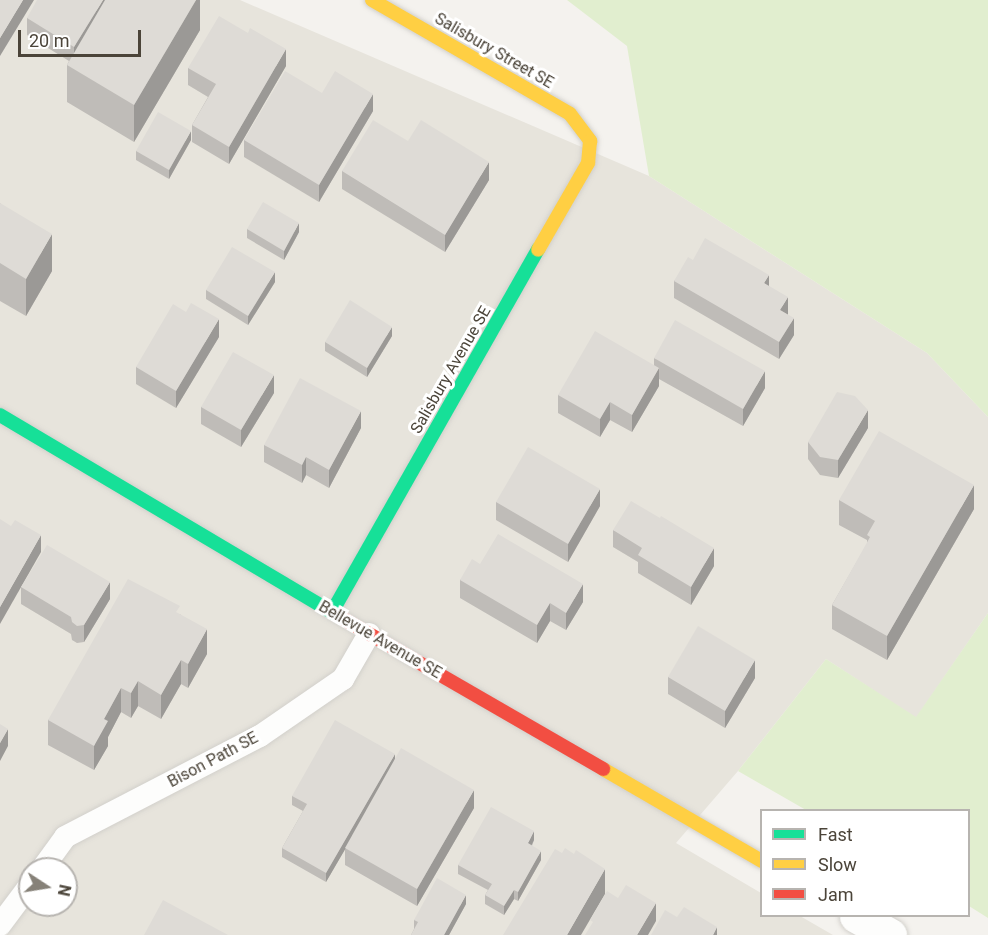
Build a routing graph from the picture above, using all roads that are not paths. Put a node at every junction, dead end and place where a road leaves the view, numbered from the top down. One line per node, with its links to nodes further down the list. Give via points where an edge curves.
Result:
1 (372, 0): 2 (street, Salisbury Street SE, via 570,114)
2 (590, 141): 4 (street, Salisbury Avenue SE, via 588,163)
3 (0, 415): 4 (street, Bellevue Avenue SE)
4 (332, 612): 5 (street, Bellevue Avenue SE)
5 (369, 634): 6 (lane, Bison Path SE, via 343,679 260,736 65,837); 7 (street, Bellevue Avenue SE)
6 (51, 857)
7 (760, 860)
8 (18, 901): 10 (lane)
9 (859, 917): 11 (street)
10 (0, 925)
11 (890, 935)

